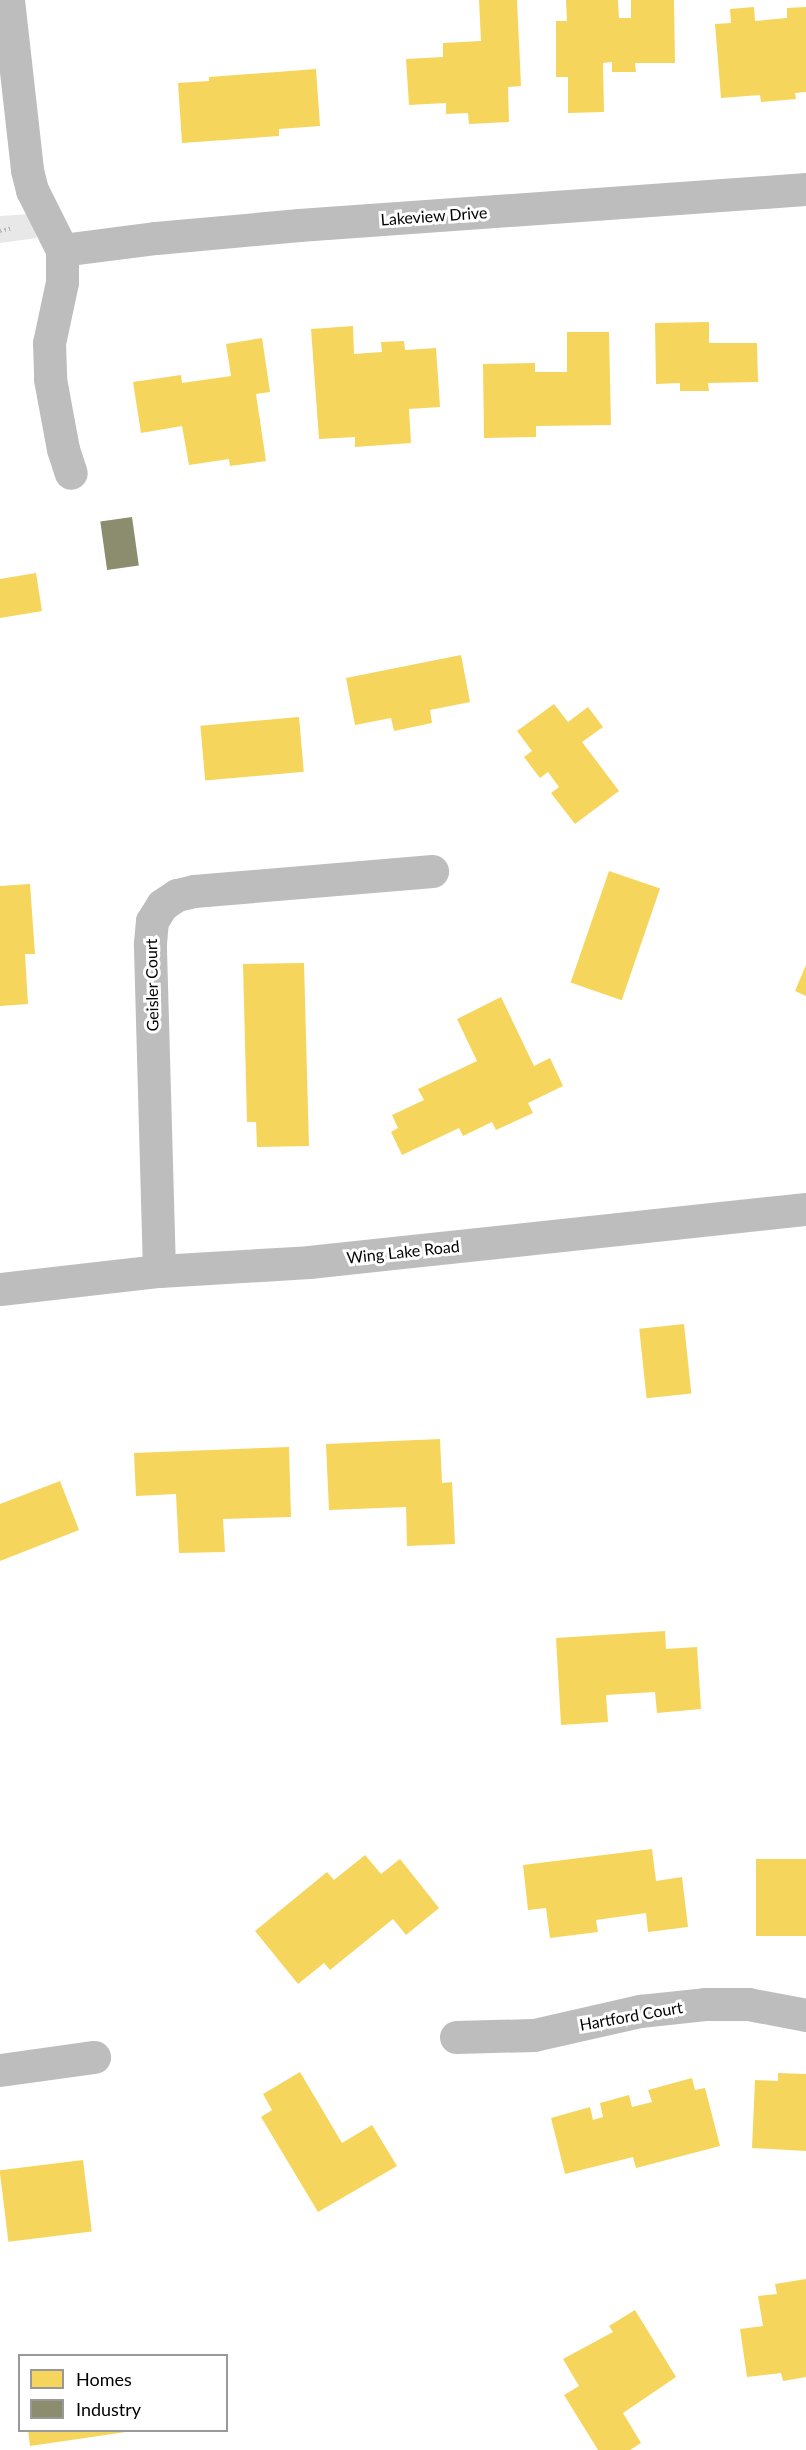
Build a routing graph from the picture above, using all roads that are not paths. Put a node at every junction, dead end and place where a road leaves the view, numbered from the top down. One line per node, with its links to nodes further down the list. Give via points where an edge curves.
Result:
1 (8, 0): 3 (street, via 27,170 32,190)
2 (806, 189): 3 (street, Lakeview Drive, via 299,225)
3 (62, 250): 4 (street, via 62,282 49,343 50,379)
4 (71, 473)
5 (432, 871): 7 (street, Geisler Court, via 194,891 177,895 162,905 152,921 150,943)
6 (806, 1209): 7 (street, Wing Lake Road, via 309,1262)
7 (159, 1271): 8 (street, Wing Lake Road)
8 (0, 1289)
9 (806, 2014): 10 (street, Hartford Court, via 748,2004 705,2004 640,2011 534,2035)
10 (456, 2037)
11 (94, 2056): 12 (street)
12 (0, 2070)

